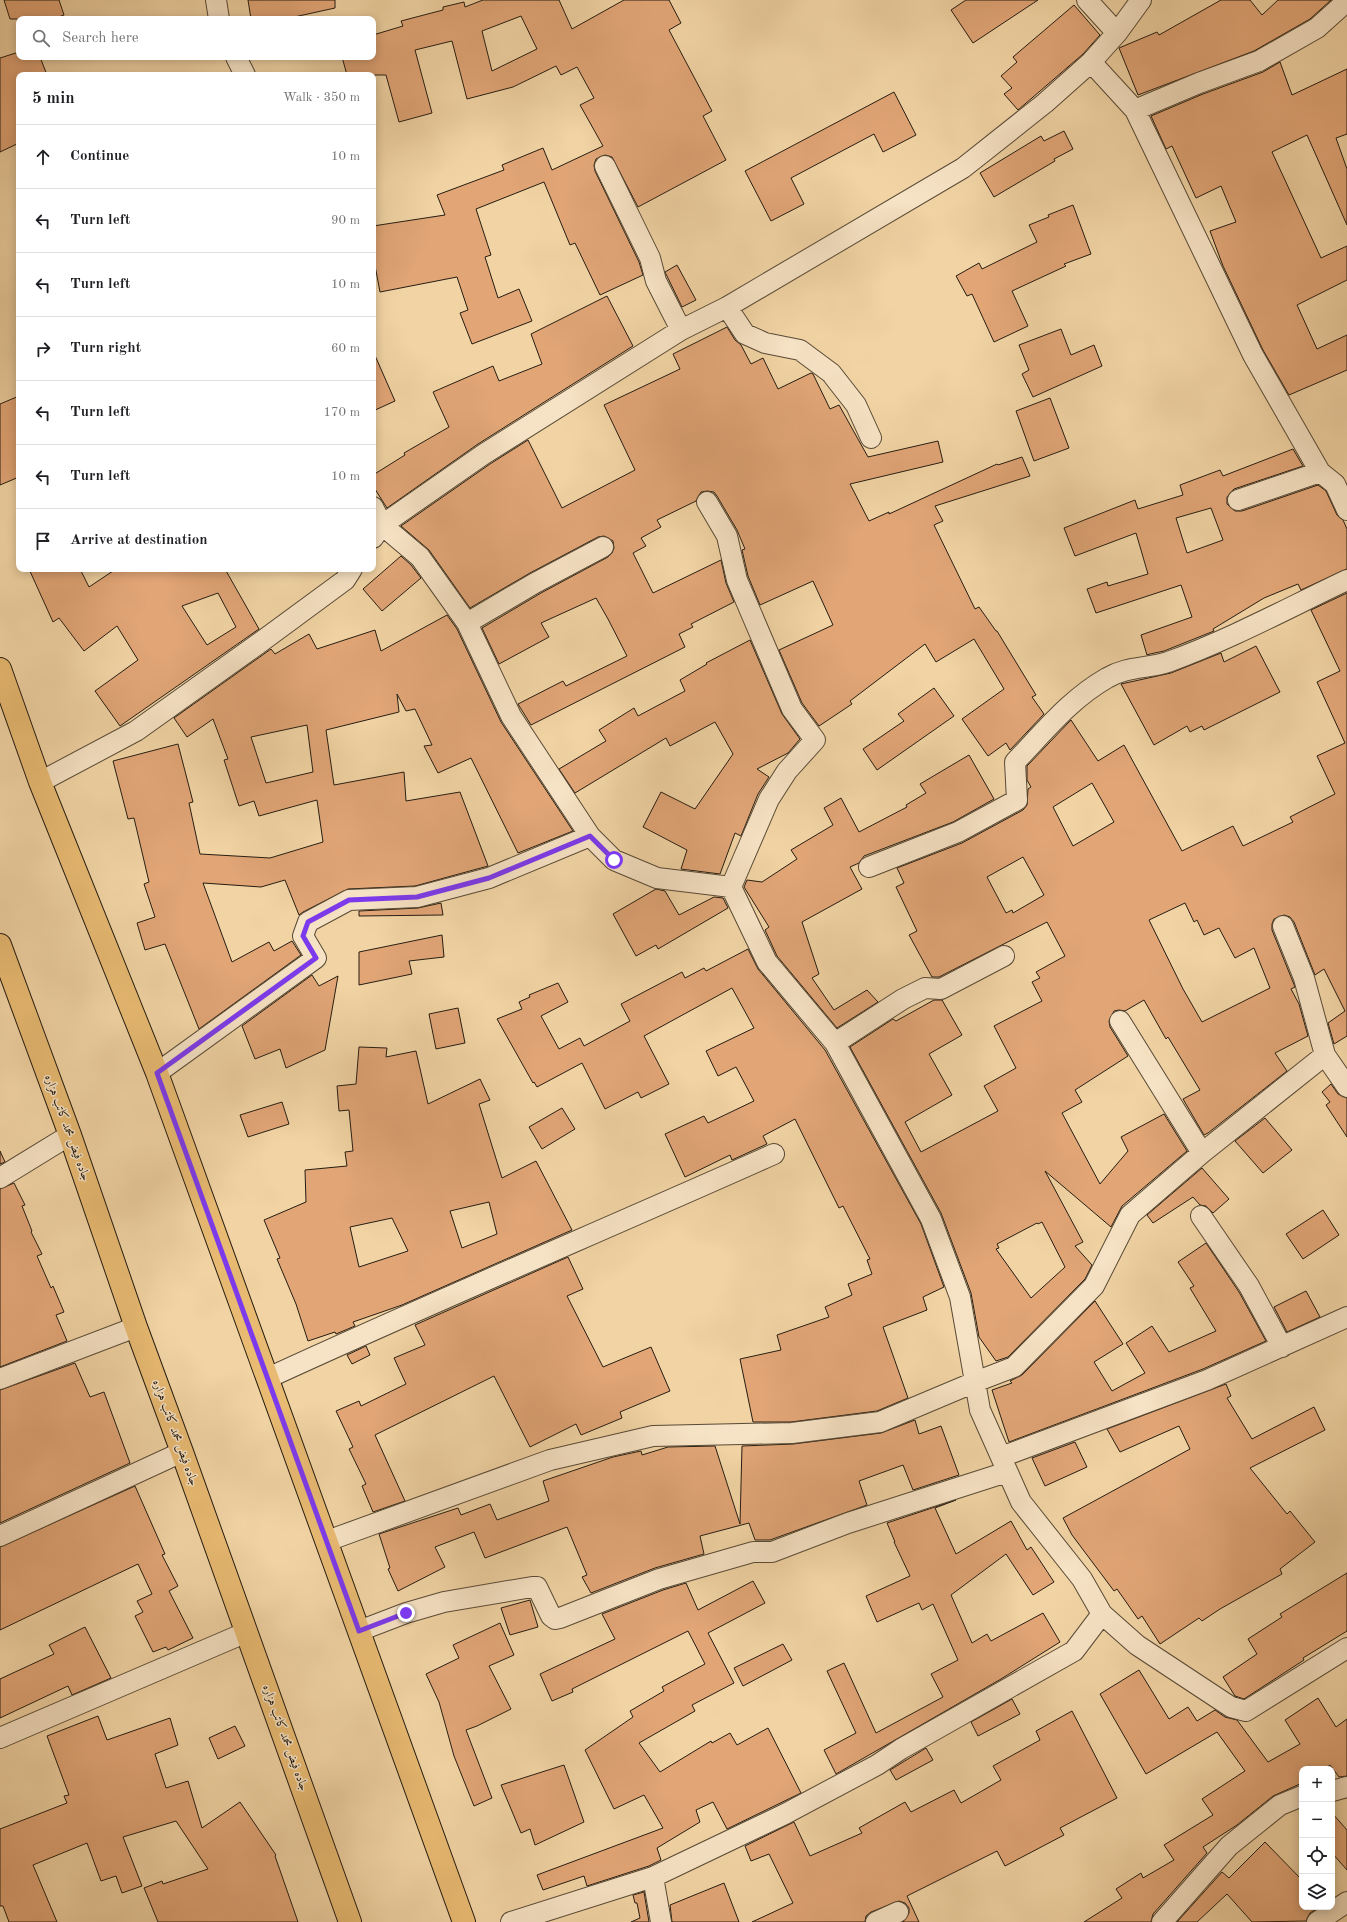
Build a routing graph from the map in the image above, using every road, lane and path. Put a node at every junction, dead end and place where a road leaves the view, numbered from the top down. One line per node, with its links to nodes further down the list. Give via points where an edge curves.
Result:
1 (216, 0): 5 (street)
2 (1087, 0): 6 (street)
3 (1141, 0): 6 (street)
4 (1345, 8): 10 (street, via 1317,28 1259,61)
5 (219, 16)
6 (1117, 33): 8 (street)
7 (238, 60): 9 (street)
8 (1091, 62): 10 (street); 12 (street, via 1045,103 963,168)
9 (244, 72)
10 (1135, 110): 15 (street, via 1253,355)
11 (605, 166): 13 (street, via 650,258 656,281)
12 (727, 307): 13 (street); 14 (street, via 745,334 765,343 800,350 831,374 856,405)
13 (682, 330): 20 (street, via 484,454)
14 (871, 438)
15 (1334, 479): 16 (street); 18 (street)
16 (1238, 500)
17 (707, 502): 29 (street, via 727,536 737,580 792,709 815,740 787,771 769,799)
18 (1347, 510)
19 (376, 522): 20 (street)
20 (378, 532): 24 (street, via 420,557)
21 (604, 547): 24 (street)
22 (350, 572): 26 (street, via 345,580 136,731)
23 (1347, 580): 28 (street, via 1248,628 1166,662 1131,668 1107,678 1071,703 1015,762 1017,800 958,832)
24 (467, 623): 27 (street, via 511,716)
25 (0, 669): 26 (main road)
26 (40, 782): 36 (main road)
27 (590, 836): 29 (street, via 614,860 657,878); 36 (street, via 489,878 417,897 349,900 329,910 308,922 303,936 316,958)
28 (869, 867)
29 (732, 887): 34 (street, via 767,962)
30 (1283, 926): 35 (street, via 1304,978)
31 (0, 945): 38 (main road, جاده فیض محمد کاتب هزاره)
32 (1004, 956): 34 (street, via 941,990 925,988 903,999)
33 (1120, 1021): 39 (street)
34 (835, 1043): 48 (street, via 930,1219 960,1297)
35 (1325, 1055): 37 (street); 39 (street)
36 (157, 1073): 46 (main road)
37 (1347, 1088)
38 (70, 1136): 41 (street); 44 (main road, جاده فیض محمد کاتب هزاره)
39 (1202, 1153): 48 (street, via 1130,1215 1094,1286 1014,1368)
40 (774, 1154): 46 (street, via 396,1319)
41 (0, 1178)
42 (1201, 1216): 45 (street, via 1249,1286)
43 (1347, 1317): 45 (street)
44 (136, 1327): 47 (street); 49 (main road, جاده فیض محمد کاتب هزاره)
45 (1282, 1347): 50 (street)
46 (268, 1378): 52 (main road)
47 (0, 1379)
48 (975, 1382): 50 (street, via 980,1410); 52 (street, via 880,1422 792,1434 653,1436 550,1460)
49 (182, 1452): 51 (street); 55 (main road, جاده فیض محمد کاتب هزاره)
50 (1004, 1465): 53 (street, via 1021,1502 1082,1579); 54 (street, via 772,1552 753,1552 660,1579 560,1618 555,1619 551,1616 541,1592 537,1587 532,1587 444,1602)
51 (0, 1536)
52 (327, 1541): 54 (main road)
53 (1102, 1614): 56 (street, via 1137,1645 1231,1707 1246,1711); 61 (street, via 1074,1651 877,1765 785,1814)
54 (359, 1631): 65 (main road)
55 (247, 1632): 57 (street); 64 (main road, جاده فیض محمد کاتب هزاره)
56 (1347, 1648)
57 (0, 1738)
58 (1347, 1787): 59 (street)
59 (1335, 1790)
60 (1299, 1797): 69 (street, via 1280,1805 1229,1846)
61 (653, 1877): 66 (street); 67 (street)
62 (1347, 1902): 70 (street)
63 (898, 1912): 68 (street)
64 (350, 1922)
65 (464, 1922)
66 (511, 1922)
67 (661, 1922)
68 (876, 1922)
69 (1162, 1922)
70 (1317, 1922)

